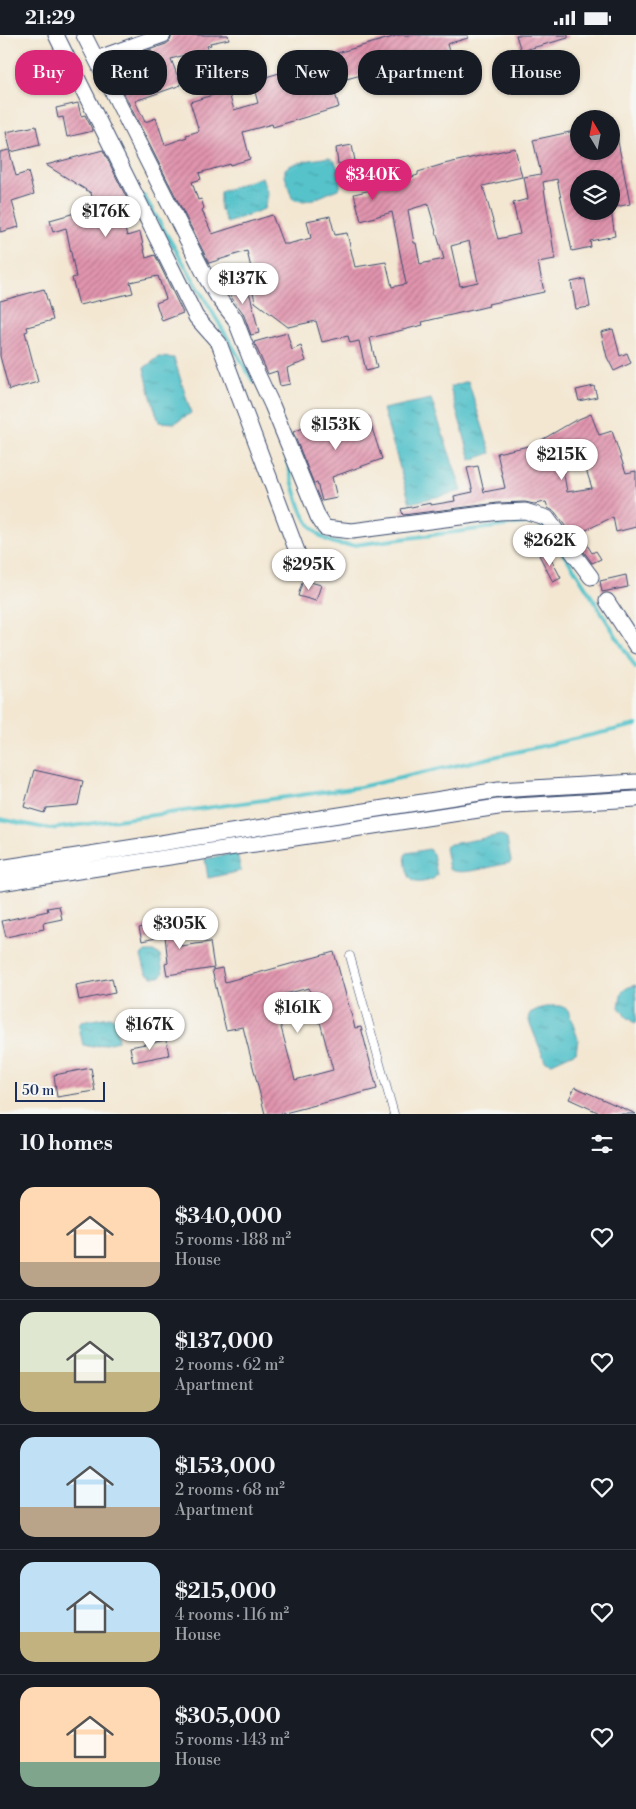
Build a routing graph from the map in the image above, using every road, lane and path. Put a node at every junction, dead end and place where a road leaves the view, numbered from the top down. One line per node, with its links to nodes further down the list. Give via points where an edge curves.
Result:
1 (56, 35): 8 (street)
2 (84, 35): 5 (street)
3 (163, 35): 4 (street)
4 (121, 50)
5 (93, 53)
6 (114, 95): 7 (street)
7 (172, 207): 8 (street); 10 (street, via 218,297 235,319 325,528 352,531 525,511 547,518)
8 (147, 217): 9 (street, via 196,317 219,343)
9 (301, 562)
10 (591, 577)
11 (607, 601): 12 (street)
12 (636, 646)
13 (636, 782): 15 (street, via 499,791)
14 (636, 799): 16 (street, via 498,807)
15 (0, 868)
16 (0, 883)
17 (350, 956): 18 (lane)
18 (394, 1114)

